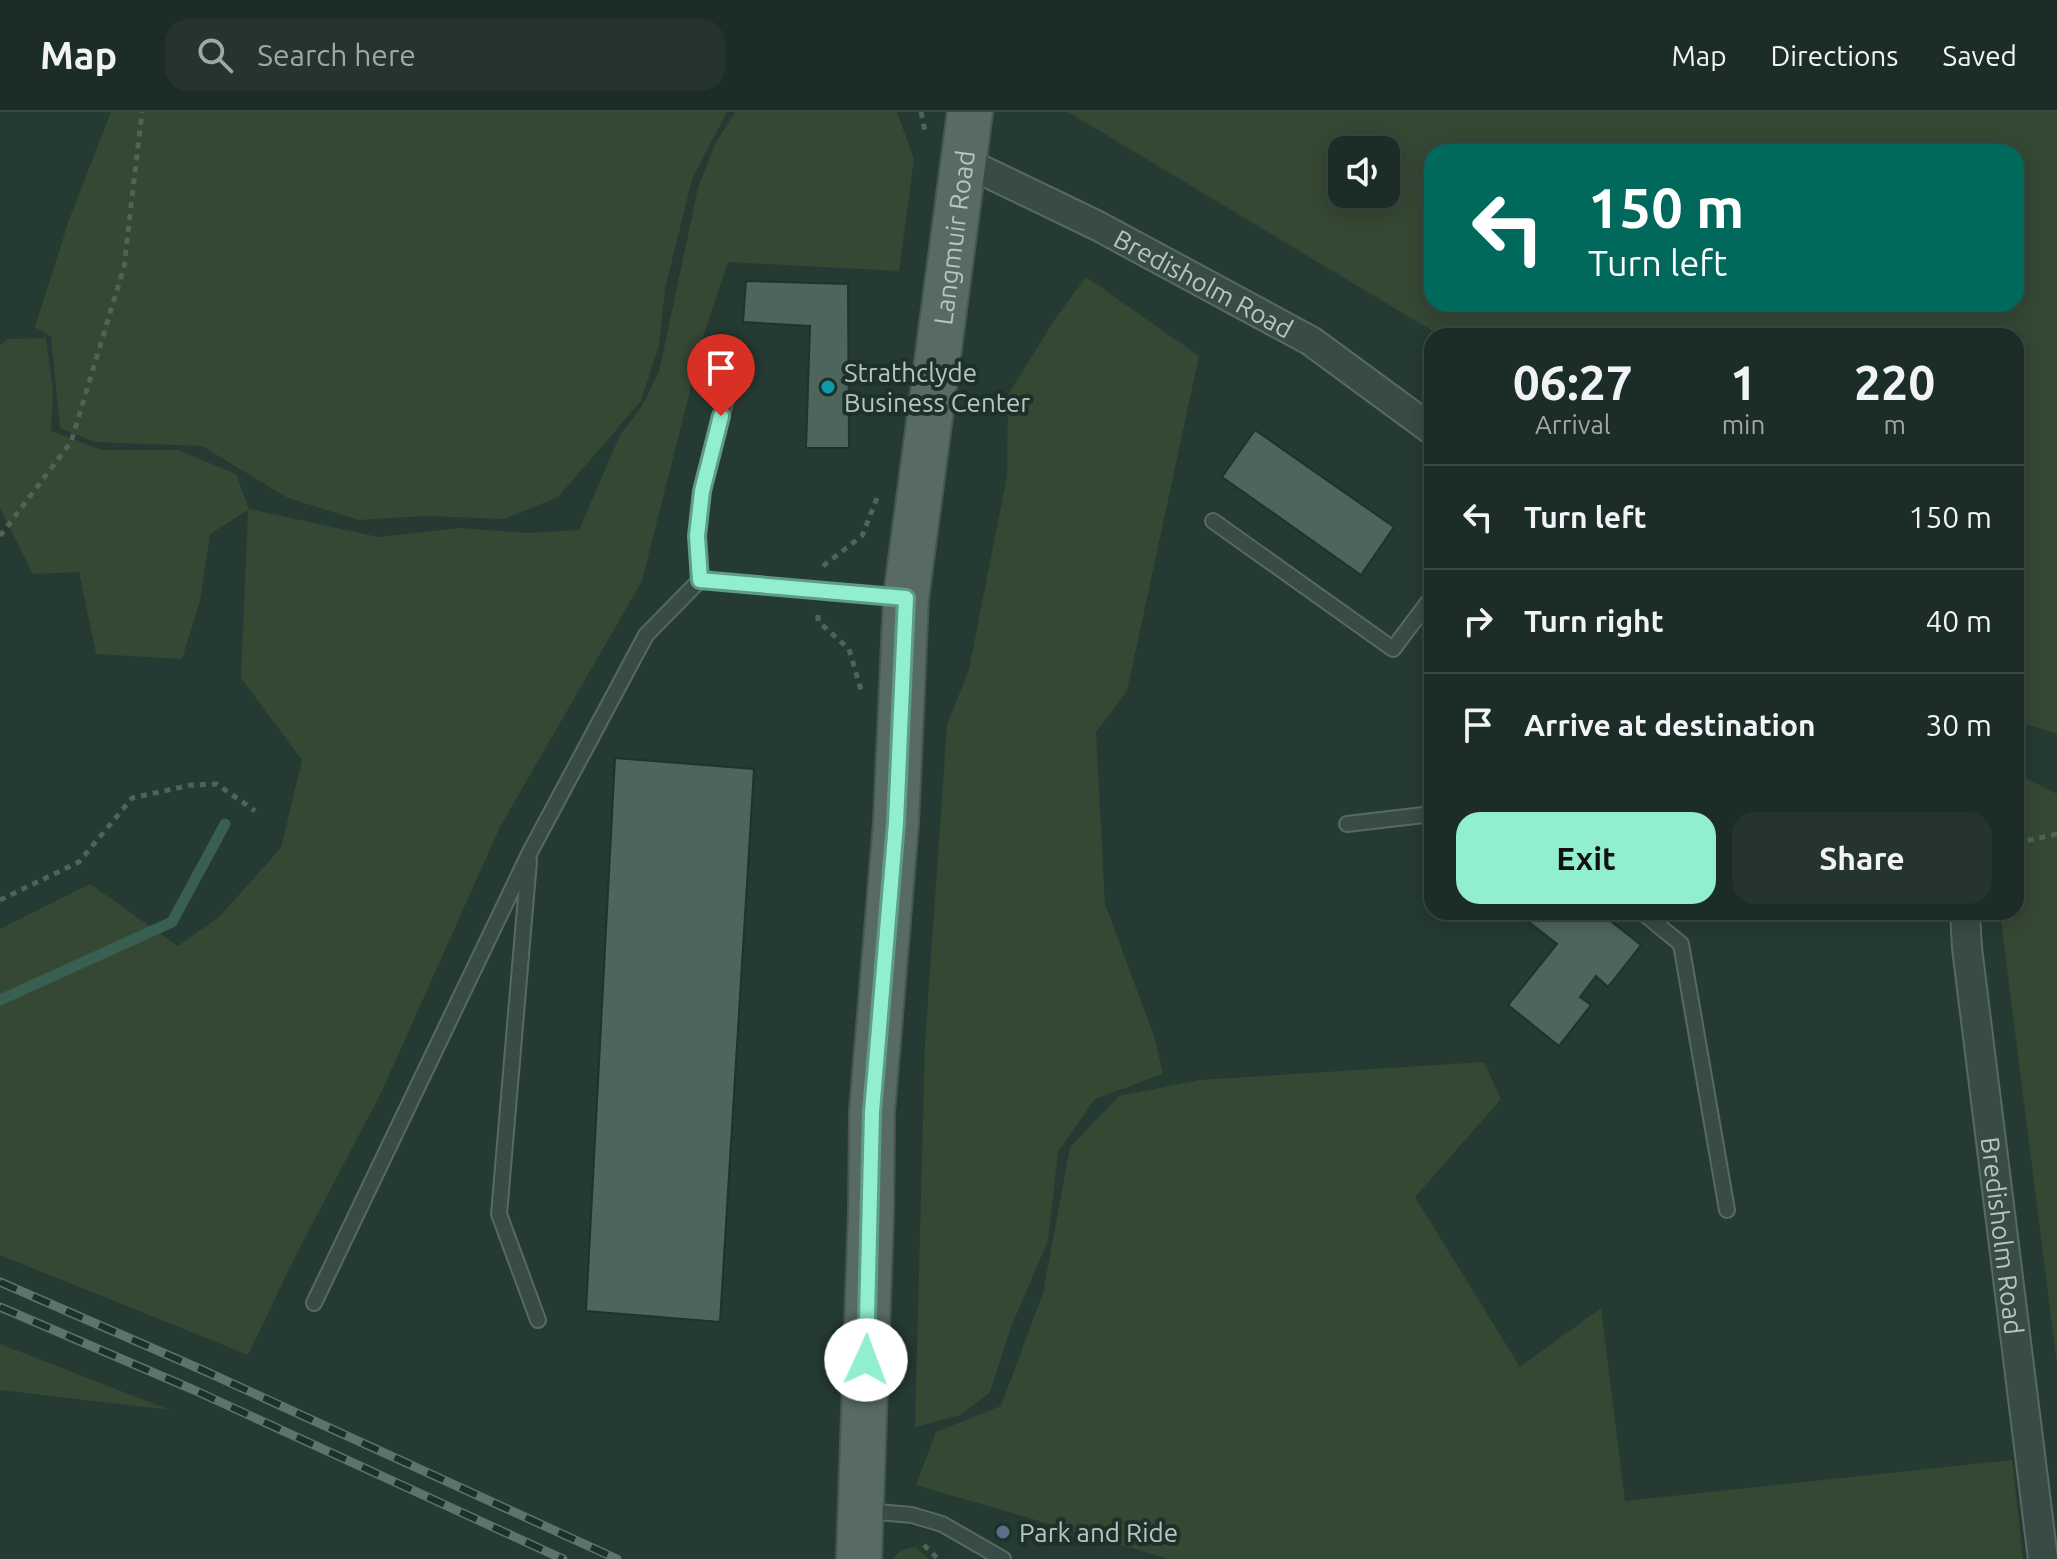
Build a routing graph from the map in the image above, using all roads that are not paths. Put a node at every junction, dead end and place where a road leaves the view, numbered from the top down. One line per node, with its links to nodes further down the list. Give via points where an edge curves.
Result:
1 (970, 112): 2 (main road, Langmuir Road)
2 (963, 161): 4 (street, Bredisholm Road, via 1098,226 1311,341); 7 (main road, Langmuir Road)
3 (728, 391): 6 (lane, via 702,491)
4 (1424, 424)
5 (1213, 521): 8 (lane, via 1393,649)
6 (700, 580): 7 (lane); 11 (lane, via 646,635)
7 (906, 598): 17 (main road, Langmuir Road, via 896,823 872,1112)
8 (1424, 608)
9 (1424, 815): 10 (lane)
10 (1347, 824)
11 (530, 852): 15 (lane); 16 (lane, via 499,1214)
12 (1652, 920): 14 (lane, via 1681,944)
13 (1965, 920): 20 (street, Bredisholm Road)
14 (1727, 1210)
15 (314, 1303)
16 (538, 1320)
17 (861, 1510): 18 (main road, Langmuir Road); 19 (lane, via 942,1524)
18 (859, 1559)
19 (1003, 1559)
20 (2043, 1559)

